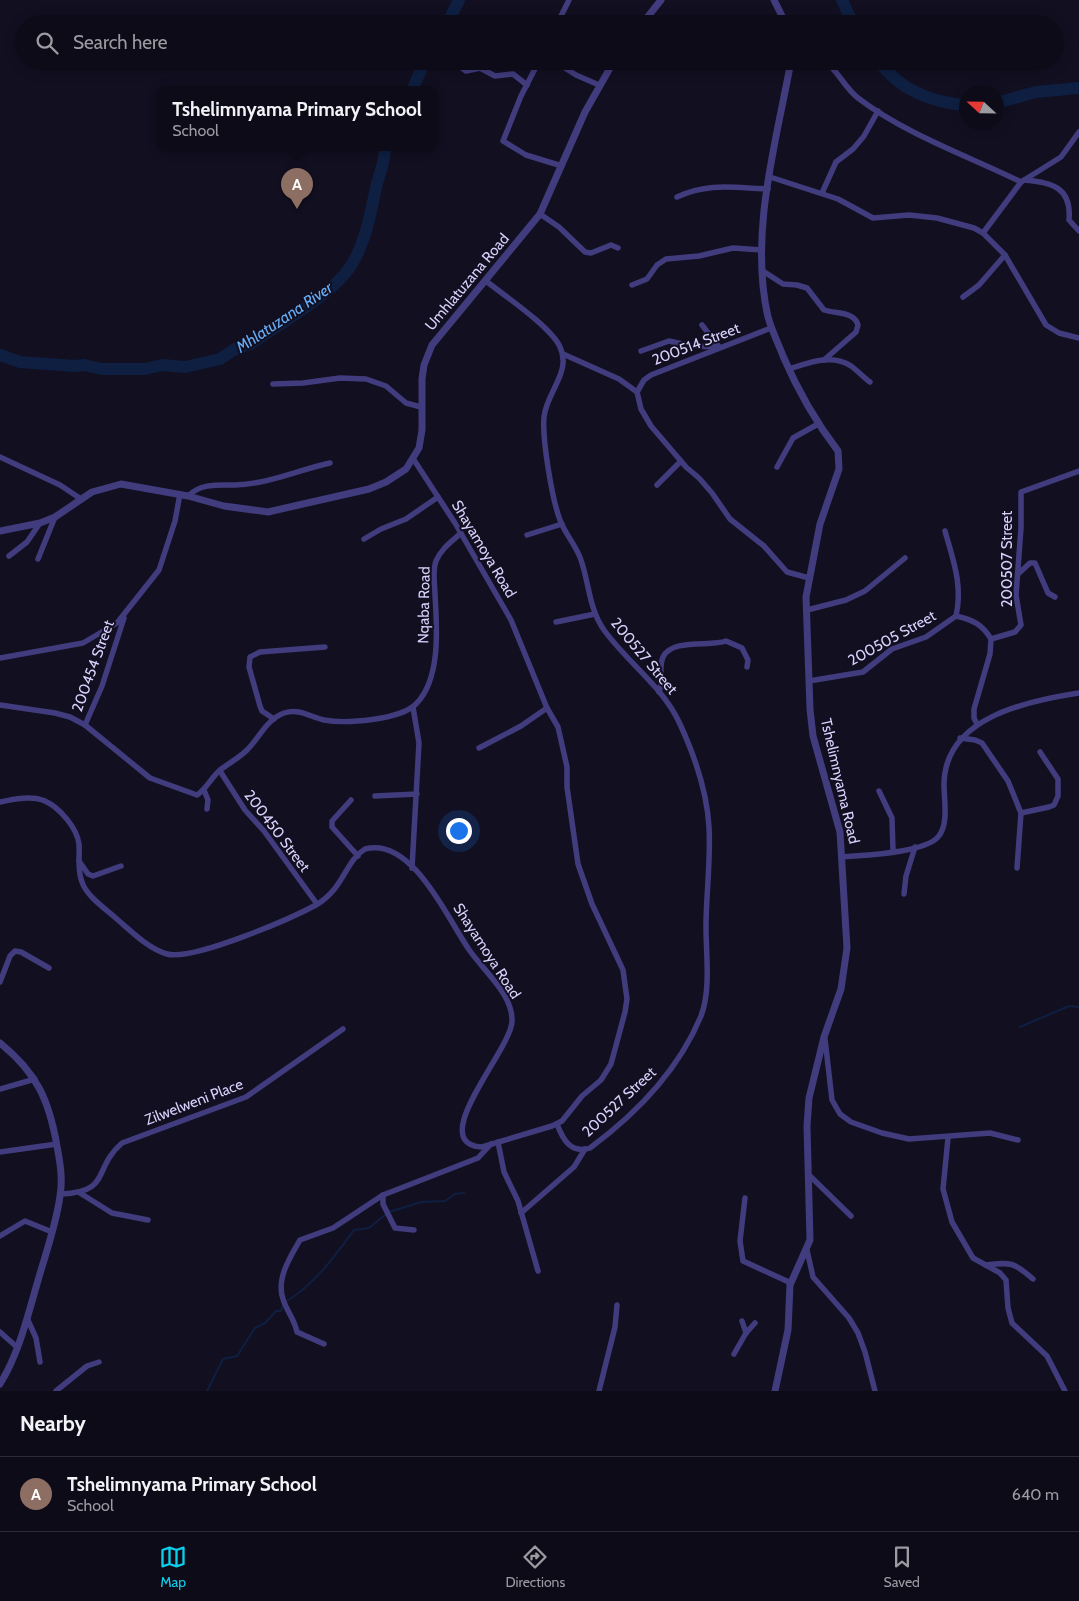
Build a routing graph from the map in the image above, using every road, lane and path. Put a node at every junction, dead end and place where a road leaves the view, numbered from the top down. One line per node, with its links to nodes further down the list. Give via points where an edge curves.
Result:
1 (569, 0): 4 (street)
2 (661, 0): 5 (street)
3 (774, 0): 6 (street)
4 (562, 15)
5 (649, 15)
6 (782, 15)
7 (484, 70): 13 (street, via 496,76 513,74)
8 (534, 70): 13 (street)
9 (568, 70): 14 (street)
10 (608, 70): 14 (street, Umhlatuzana Road)
11 (789, 70): 18 (street, Tshelimnyama Road)
12 (833, 70): 15 (street, via 852,93)
13 (527, 84): 17 (street, via 503,141 536,159)
14 (599, 84): 17 (street, Umhlatuzana Road)
15 (878, 111): 19 (street, via 934,142); 21 (street, via 864,136 836,162)
16 (1079, 132): 19 (street, via 1061,157)
17 (562, 166): 23 (street, Umhlatuzana Road)
18 (770, 177): 20 (street, Tshelimnyama Road); 21 (street)
19 (1023, 181): 24 (street, via 1046,182 1063,193 1068,200 1069,220); 25 (street)
20 (768, 189): 22 (street, via 721,185); 27 (street, Tshelimnyama Road)
21 (822, 193): 25 (street, via 873,218 909,215 937,218)
22 (677, 197)
23 (540, 214): 26 (street, via 585,252 611,245); 30 (street, Umhlatuzana Road)
24 (1079, 231)
25 (983, 233): 28 (street)
26 (618, 248)
27 (762, 250): 29 (street, Tshelimnyama Road); 31 (street, via 733,248 666,259 647,279)
28 (1005, 256): 32 (street, via 979,285); 35 (street, via 1046,325 1060,334)
29 (763, 272): 34 (street, Tshelimnyama Road); 39 (street, via 783,284 807,288 824,310 856,319 856,332)
30 (486, 281): 38 (street, via 548,332 558,342); 44 (street, Umhlatuzana Road, via 432,345 424,365)
31 (632, 285)
32 (963, 297)
33 (702, 325): 36 (street)
34 (771, 328): 36 (street, 200514 Street); 40 (street, Tshelimnyama Road)
35 (1079, 338)
36 (720, 348): 37 (street, via 669,341); 43 (street, 200514 Street, via 651,375)
37 (641, 351)
38 (563, 354): 43 (street, via 619,378); 58 (street, 200527 Street, via 562,370 548,400 544,424 554,500)
39 (824, 360): 40 (street); 41 (street, via 846,363)
40 (789, 369): 45 (street, Tshelimnyama Road)
41 (870, 382)
42 (273, 384): 44 (street, via 366,379 386,386 406,403)
43 (637, 392): 48 (street, via 640,409)
44 (421, 407): 47 (street, Umhlatuzana Road, via 421,438)
45 (818, 424): 50 (street, via 796,436); 68 (street, Tshelimnyama Road, via 838,451 840,460 820,524)
46 (0, 457): 55 (street, via 60,485)
47 (414, 460): 53 (street, via 401,474 379,485 268,512 224,506); 54 (street, Shayamoya Road)
48 (681, 461): 52 (street); 68 (street, via 705,484 730,519 764,546 784,570)
49 (330, 464): 53 (street, via 256,483 206,486)
50 (777, 466)
51 (1079, 470): 67 (street, 200507 Street, via 1021,492)
52 (658, 485)
53 (184, 495): 55 (street, via 120,484 99,489); 72 (street, via 159,570)
54 (438, 497): 61 (street, Shayamoya Road); 63 (street)
55 (81, 499): 56 (street)
56 (55, 516): 57 (street); 65 (street)
57 (40, 523): 59 (street); 64 (street, via 27,542)
58 (562, 524): 62 (street); 71 (street, 200527 Street, via 580,557)
59 (0, 531)
60 (945, 531): 73 (street, 200505 Street, via 957,567)
61 (461, 533): 83 (street, Nqaba Road, via 446,546 434,567 437,644 426,686); 84 (street, Shayamoya Road, via 511,620)
62 (527, 535)
63 (364, 539)
64 (9, 556)
65 (38, 558)
66 (905, 558): 70 (street, via 866,591)
67 (1018, 574): 69 (street, via 1030,563 1035,563 1048,593); 75 (street, 200507 Street, via 1016,595 1020,627 1010,634)
68 (809, 578): 70 (street, Tshelimnyama Road)
69 (1055, 596)
70 (807, 610): 79 (street, Tshelimnyama Road)
71 (595, 614): 74 (street); 80 (street, 200527 Street, via 613,641)
72 (124, 616): 77 (street, via 111,628 83,643); 87 (street, 200454 Street, via 102,686)
73 (956, 616): 75 (street, 200505 Street, via 978,623); 79 (street, 200505 Street, via 926,637 892,650 863,672)
74 (556, 622)
75 (991, 639): 86 (street, via 990,654 974,710)
76 (325, 647): 85 (street, via 260,652 250,657 249,667 262,711)
77 (0, 658)
78 (747, 667): 80 (street, via 748,660 742,648 726,641 671,649 662,658)
79 (809, 681): 103 (street, Tshelimnyama Road, via 813,736 840,832)
80 (659, 692): 122 (street, 200527 Street, via 679,722 688,744 702,786 708,818 704,1005 680,1057 655,1089)
81 (1079, 693): 86 (street, via 1029,704)
82 (0, 705): 87 (street, via 55,713)
83 (413, 707): 85 (street, via 360,721 330,721 294,711); 94 (street, via 419,743)
84 (547, 708): 89 (street, via 537,717); 117 (street, Shayamoya Road, via 563,741 578,864 592,904 623,970 627,999 624,1024 605,1075)
85 (274, 719): 91 (street, via 246,750)
86 (977, 724): 88 (street)
87 (85, 725): 92 (street, via 150,778 190,794 197,795)
88 (960, 738): 99 (street, via 975,740 985,746 1011,786); 100 (street, via 945,770 942,829 930,843)
89 (479, 748)
90 (1040, 752): 99 (street, via 1058,779 1058,796 1054,805)
91 (220, 771): 92 (street); 109 (street, 200450 Street, via 245,810)
92 (204, 790): 98 (street)
93 (878, 792): 101 (street, via 892,818)
94 (417, 794): 95 (street); 106 (street)
95 (375, 796)
96 (351, 800): 102 (street, via 332,821 332,827)
97 (0, 802): 104 (street, via 30,798 45,801 67,820 77,838)
98 (207, 809)
99 (1021, 813): 107 (street)
100 (915, 847): 101 (street); 108 (street)
101 (893, 851): 103 (street)
102 (358, 856): 106 (street, Shayamoya Road, via 365,849 382,848); 109 (street, via 339,887)
103 (842, 857): 113 (street, Tshelimnyama Road, via 848,948 846,968)
104 (79, 861): 105 (street, via 93,876); 109 (street, via 81,881 94,897 150,946 174,956 222,944)
105 (121, 866)
106 (412, 868): 120 (street, Shayamoya Road, via 438,896 460,936 500,988 511,1011 512,1027 504,1047 466,1110 461,1125 463,1139 467,1143 482,1147)
107 (1017, 868)
108 (904, 894)
109 (317, 904)
110 (49, 968): 111 (street, via 15,951)
111 (0, 982)
112 (343, 1029): 126 (street, Zilwelweni Place, via 246,1097 122,1143 110,1156 95,1185)
113 (824, 1037): 118 (street, via 830,1095 836,1109 846,1119 898,1138); 124 (street, Tshelimnyama Road, via 809,1100)
114 (0, 1043): 115 (street, via 23,1063)
115 (35, 1079): 116 (street); 121 (street, via 45,1097)
116 (0, 1089)
117 (557, 1124): 120 (street, Shayamoya Road); 122 (street, 200527 Street, via 568,1144)
118 (948, 1138): 119 (street, via 990,1133); 136 (street, via 944,1199 960,1238 973,1258)
119 (1018, 1140)
120 (495, 1143): 127 (street, via 478,1158); 129 (street)
121 (57, 1144): 123 (street); 125 (street)
122 (585, 1149): 129 (street, via 574,1167)
123 (0, 1152)
124 (810, 1176): 130 (street); 135 (street, Tshelimnyama Road)
125 (61, 1194): 126 (street); 133 (street)
126 (80, 1194): 131 (street, via 112,1213)
127 (383, 1195): 132 (street, via 383,1204 395,1228); 146 (street, via 334,1228 300,1240 282,1277 283,1299 293,1316 297,1332)
128 (745, 1198): 139 (street, via 740,1242 742,1261)
129 (522, 1213): 137 (street)
130 (851, 1216)
131 (148, 1220)
132 (414, 1230)
133 (52, 1232): 134 (street, via 25,1221); 141 (street)
134 (0, 1236)
135 (808, 1250): 139 (street, Tshelimnyama Road); 155 (street, via 813,1277 858,1333 866,1352)
136 (983, 1265): 138 (street, via 1011,1264 1020,1267); 156 (street, via 1000,1273 1006,1280 1012,1323 1047,1356)
137 (538, 1271)
138 (1033, 1279)
139 (791, 1283): 154 (street, Tshelimnyama Road, via 788,1330)
140 (616, 1305): 153 (street, via 615,1327)
141 (27, 1318): 147 (street); 149 (street, via 36,1338)
142 (742, 1321): 145 (street)
143 (755, 1323): 145 (street)
144 (0, 1332): 147 (street)
145 (746, 1333): 148 (street)
146 (324, 1344)
147 (18, 1348): 151 (street)
148 (734, 1354)
149 (40, 1362)
150 (99, 1362): 152 (street, via 87,1366)
151 (0, 1384)
152 (56, 1391)
153 (599, 1391)
154 (775, 1391)
155 (874, 1391)
156 (1065, 1391)

